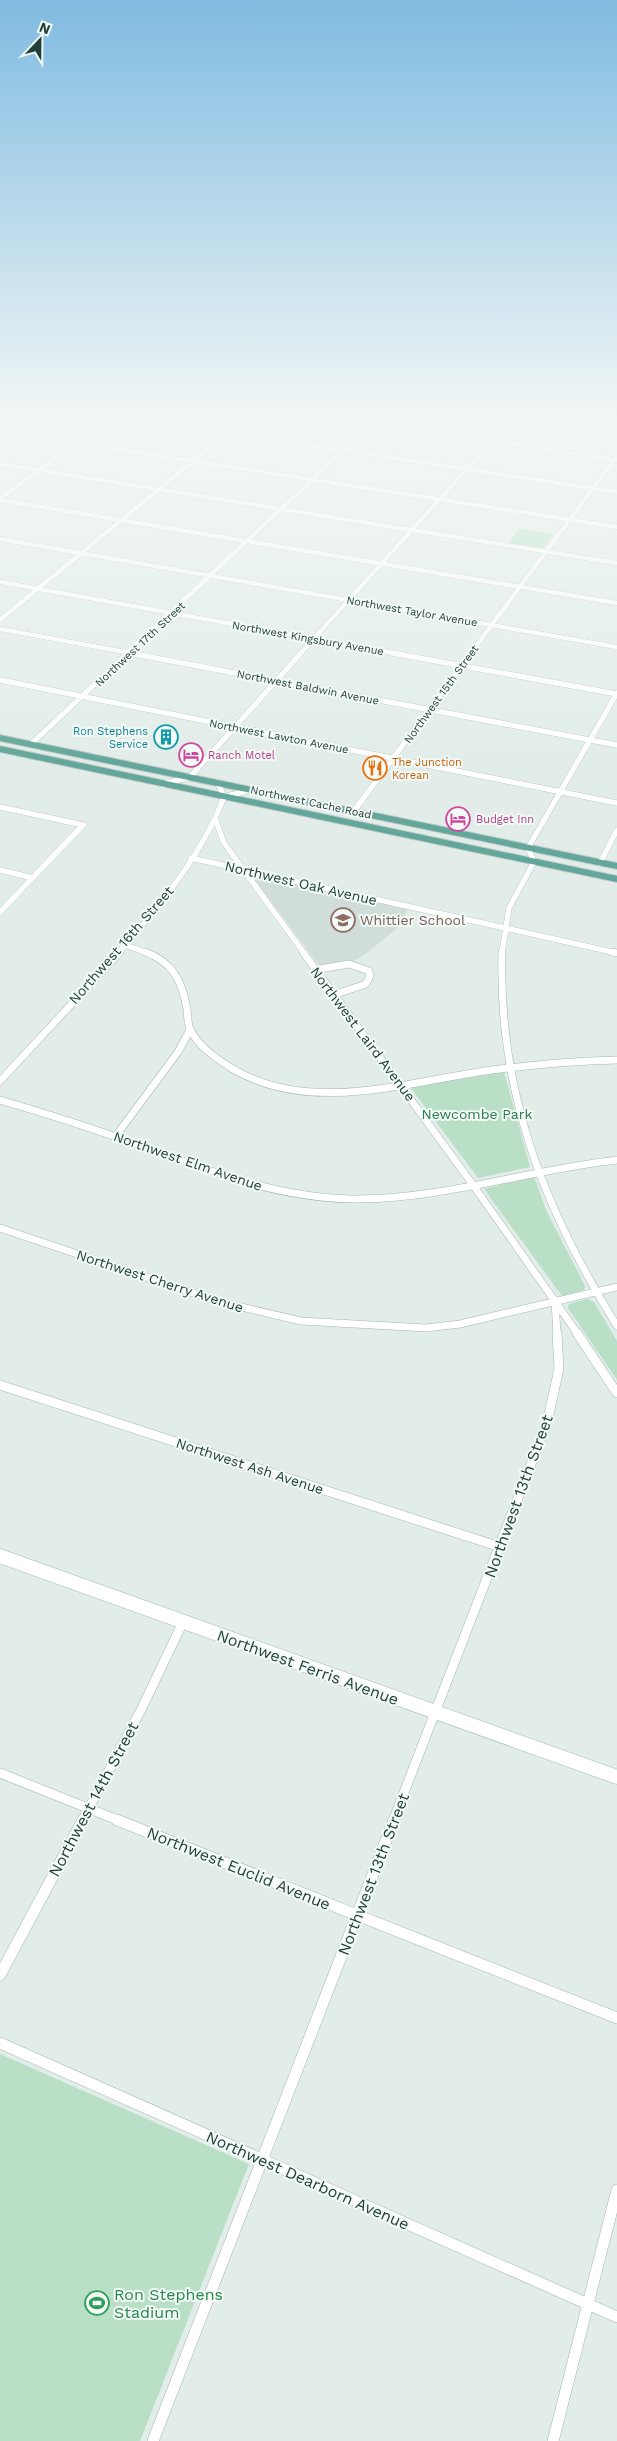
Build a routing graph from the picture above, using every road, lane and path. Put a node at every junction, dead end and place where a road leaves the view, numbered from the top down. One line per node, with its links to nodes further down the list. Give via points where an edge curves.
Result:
1 (104, 534): 10 (street)
2 (204, 534): 8 (street)
3 (255, 534): 8 (street, Northwest 17th Street)
4 (409, 534): 12 (street)
5 (436, 534): 9 (street)
6 (559, 534): 9 (street, Northwest 15th Street)
7 (0, 539): 10 (street, Northwest Taylor Avenue)
8 (247, 541): 12 (street); 13 (street, Northwest 17th Street)
9 (546, 552): 11 (street); 15 (street, Northwest 15th Street)
10 (81, 553): 13 (street, Northwest Taylor Avenue); 16 (street)
11 (617, 563)
12 (382, 564): 15 (street); 17 (street)
13 (211, 576): 17 (street, Northwest Taylor Avenue); 19 (street, Northwest 17th Street)
14 (0, 582): 16 (street, Northwest Kingsbury Avenue)
15 (519, 587): 18 (street); 21 (street, Northwest 15th Street)
16 (38, 588): 19 (street, Northwest Kingsbury Avenue); 20 (street)
17 (351, 600): 21 (street, Northwest Taylor Avenue); 23 (street)
18 (617, 603)
19 (172, 613): 23 (street, Northwest Kingsbury Avenue); 25 (street, Northwest 17th Street)
20 (0, 620)
21 (491, 625): 24 (street, Northwest Taylor Avenue); 26 (street, Northwest 15th Street)
22 (0, 629): 25 (street, Northwest Baldwin Avenue)
23 (315, 639): 26 (street, Northwest Kingsbury Avenue); 28 (street)
24 (617, 647)
25 (129, 654): 28 (street, Northwest Baldwin Avenue); 30 (street, Northwest 17th Street)
26 (461, 666): 29 (street, Northwest Kingsbury Avenue); 31 (street, Northwest 15th Street)
27 (0, 680): 30 (street, Northwest Lawton Avenue)
28 (276, 681): 31 (street, Northwest Baldwin Avenue); 32 (street)
29 (617, 694): 34 (street)
30 (82, 697): 32 (street, Northwest Lawton Avenue); 35 (street, Northwest 17th Street)
31 (429, 709): 34 (street, Northwest Baldwin Avenue); 38 (street, Northwest 15th Street)
32 (235, 727): 38 (street, Northwest Lawton Avenue); 39 (street)
33 (0, 738): 35 (main road, Northwest Cache Road)
34 (590, 740): 36 (street, Northwest Baldwin Avenue); 44 (street)
35 (31, 744): 39 (main road, Northwest Cache Road)
36 (617, 745)
37 (0, 749): 41 (main road, Northwest Cache Road)
38 (394, 758): 44 (street, Northwest Lawton Avenue); 48 (street, Northwest 15th Street)
39 (190, 777): 40 (main road, Northwest Cache Road); 41 (street); 42 (street)
40 (218, 783): 43 (main road, Northwest Cache Road); 45 (street)
41 (164, 784): 42 (main road, Northwest Cache Road)
42 (193, 790): 45 (main road, Northwest Cache Road)
43 (250, 790): 45 (street); 48 (main road, Northwest Cache Road)
44 (561, 792): 46 (street, Northwest Lawton Avenue); 51 (street)
45 (224, 796): 49 (street, Northwest 16th Street); 53 (main road, Northwest Cache Road)
46 (617, 803)
47 (0, 807): 58 (street, via 82,825)
48 (354, 811): 51 (main road, Northwest Cache Road)
49 (216, 821): 52 (street, Northwest 16th Street); 57 (street, Northwest Laird Avenue, via 224,843)
50 (617, 830): 54 (street)
51 (528, 848): 53 (street); 54 (main road, Northwest Cache Road)
52 (191, 858): 57 (street, Northwest Oak Avenue); 62 (street, Northwest 16th Street)
53 (534, 862): 59 (main road, Northwest Cache Road); 61 (street, via 509,907)
54 (600, 863): 55 (main road, Northwest Cache Road)
55 (617, 866)
56 (0, 870): 58 (street)
57 (244, 870): 61 (street, Northwest Oak Avenue); 64 (street, Northwest Laird Avenue)
58 (32, 878): 60 (street)
59 (617, 879)
60 (0, 912)
61 (504, 928): 63 (street, Northwest Oak Avenue); 68 (street, via 501,1005)
62 (125, 945): 66 (street, via 167,963 175,972 186,1000); 69 (street, Northwest 16th Street)
63 (617, 953)
64 (314, 970): 65 (street, Northwest Laird Avenue); 65 (street, via 341,962 356,964 369,972 366,984)
65 (333, 996): 70 (street, Northwest Laird Avenue)
66 (190, 1030): 70 (street, via 214,1055 234,1069 285,1088 331,1092); 72 (street, via 178,1052)
67 (617, 1060): 68 (street)
68 (509, 1067): 70 (street); 74 (street, via 526,1138)
69 (0, 1081)
70 (400, 1085): 75 (street, Northwest Laird Avenue)
71 (0, 1100): 72 (street, Northwest Elm Avenue)
72 (115, 1137): 75 (street, Northwest Elm Avenue, via 256,1186 313,1196 387,1198)
73 (617, 1160): 74 (street, Northwest Elm Avenue)
74 (538, 1170): 75 (street, Northwest Elm Avenue); 78 (street, via 571,1248)
75 (474, 1185): 79 (street, Northwest Laird Avenue)
76 (0, 1228): 79 (street, Northwest Cherry Avenue, via 220,1302 301,1321 426,1328 460,1324)
77 (617, 1286): 78 (street, Northwest Cherry Avenue)
78 (596, 1291): 79 (street, Northwest Cherry Avenue); 80 (street)
79 (555, 1300): 82 (street, Northwest Laird Avenue); 83 (street, Northwest 13th Street, via 559,1369 555,1396)
80 (617, 1326)
81 (0, 1385): 83 (street, Northwest Ash Avenue)
82 (617, 1393)
83 (500, 1547): 86 (street, Northwest 13th Street)
84 (0, 1556): 85 (main road, Northwest Ferris Avenue)
85 (184, 1622): 86 (main road, Northwest Ferris Avenue); 89 (street, Northwest 14th Street)
86 (436, 1712): 88 (main road, Northwest Ferris Avenue); 90 (street, Northwest 13th Street)
87 (0, 1773): 89 (street, Northwest Euclid Avenue)
88 (617, 1777)
89 (88, 1808): 90 (street, Northwest Euclid Avenue); 91 (street, Northwest 14th Street)
90 (358, 1915): 92 (street, Northwest Euclid Avenue); 94 (street, Northwest 13th Street)
91 (0, 1975)
92 (617, 2018)
93 (0, 2043): 94 (street, Northwest Dearborn Avenue)
94 (262, 2160): 96 (street, Northwest Dearborn Avenue); 98 (street, Northwest 13th Street)
95 (617, 2190): 96 (street)
96 (588, 2304): 97 (street, Northwest Dearborn Avenue); 99 (street)
97 (617, 2317)
98 (153, 2441)
99 (554, 2441)

